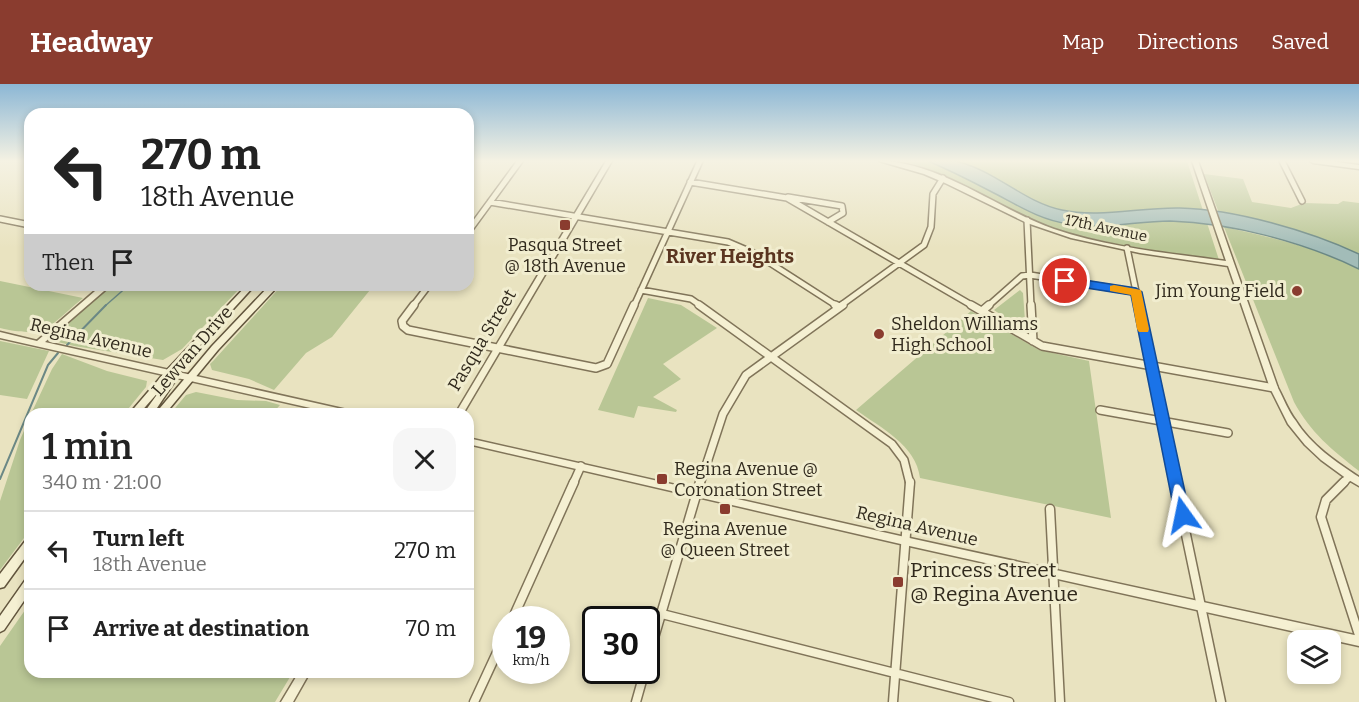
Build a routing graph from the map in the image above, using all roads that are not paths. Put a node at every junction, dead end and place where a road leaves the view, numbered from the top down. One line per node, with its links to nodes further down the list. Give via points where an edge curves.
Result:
1 (499, 190): 11 (street)
2 (593, 190): 12 (street, Pasqua Street)
3 (687, 190): 18 (street)
4 (744, 190): 9 (street)
5 (936, 190): 20 (street, via 928,239)
6 (967, 190): 14 (street, 17th Avenue)
7 (1204, 190): 21 (street)
8 (1296, 190): 10 (street)
9 (780, 195): 15 (street); 15 (street, via 842,206 843,213)
10 (1302, 201)
11 (490, 202): 12 (street); 17 (street)
12 (577, 217): 18 (street); 34 (street, Pasqua Street)
13 (0, 219): 16 (street)
14 (1027, 220): 19 (street, 17th Avenue, via 1078,238); 22 (street)
15 (828, 222): 20 (street)
16 (24, 224)
17 (474, 224)
18 (668, 232): 23 (street); 29 (street, via 728,242 756,254)
19 (1127, 248): 21 (street, 17th Avenue); 28 (street)
20 (899, 263): 29 (street); 30 (street)
21 (1231, 264): 39 (street)
22 (1030, 275): 28 (street); 30 (street, via 1022,276); 32 (street)
23 (641, 290): 34 (street, via 607,364 596,368); 35 (street, via 690,299)
24 (100, 291): 33 (street)
25 (245, 291): 37 (main road, Lewvan Drive)
26 (270, 291): 38 (main road, Lewvan Drive)
27 (424, 291): 34 (street, via 402,321 408,330)
28 (1136, 292): 36 (street)
29 (839, 307): 35 (street)
30 (982, 311): 32 (street)
31 (0, 335): 33 (street, Regina Avenue)
32 (1033, 340): 36 (street, via 1055,350)
33 (39, 343): 37 (street, Regina Avenue)
34 (497, 348): 44 (street, Pasqua Street)
35 (770, 358): 52 (street, via 746,375 735,389 721,416); 54 (street, via 901,453 910,480)
36 (1150, 366): 39 (street); 46 (street)
37 (169, 373): 38 (street, Regina Avenue); 40 (main road, Lewvan Drive); 41 (main road, Lewvan Drive, via 171,381)
38 (190, 378): 42 (main road, Lewvan Drive); 43 (street, Regina Avenue)
39 (1274, 388): 50 (street, via 1295,427)
40 (139, 408)
41 (152, 408)
42 (165, 408)
43 (324, 408)
44 (462, 408)
45 (1100, 410): 46 (street)
46 (1163, 421): 47 (street); 60 (street)
47 (1228, 433)
48 (474, 442): 49 (street, Regina Avenue)
49 (580, 466): 52 (street, Regina Avenue); 59 (street)
50 (1350, 476): 51 (street); 64 (street, via 1326,500 1321,517)
51 (1359, 482)
52 (697, 493): 54 (street, Regina Avenue); 61 (street)
53 (1050, 509): 56 (street)
54 (905, 541): 56 (street, Regina Avenue); 67 (street)
55 (24, 551): 57 (main road)
56 (1054, 574): 60 (street, Regina Avenue); 75 (street)
57 (0, 583)
58 (24, 592): 63 (main road)
59 (518, 606)
60 (1202, 606): 65 (street, Regina Avenue); 76 (street)
61 (662, 614): 62 (street); 67 (street)
62 (660, 620)
63 (0, 626)
64 (1359, 635)
65 (1359, 641)
66 (492, 663): 71 (street)
67 (895, 673): 73 (street); 74 (street)
68 (301, 678): 70 (street)
69 (641, 684): 72 (street)
70 (287, 702)
71 (474, 702)
72 (636, 702)
73 (893, 702)
74 (1009, 702)
75 (1060, 702)
76 (1221, 702)

